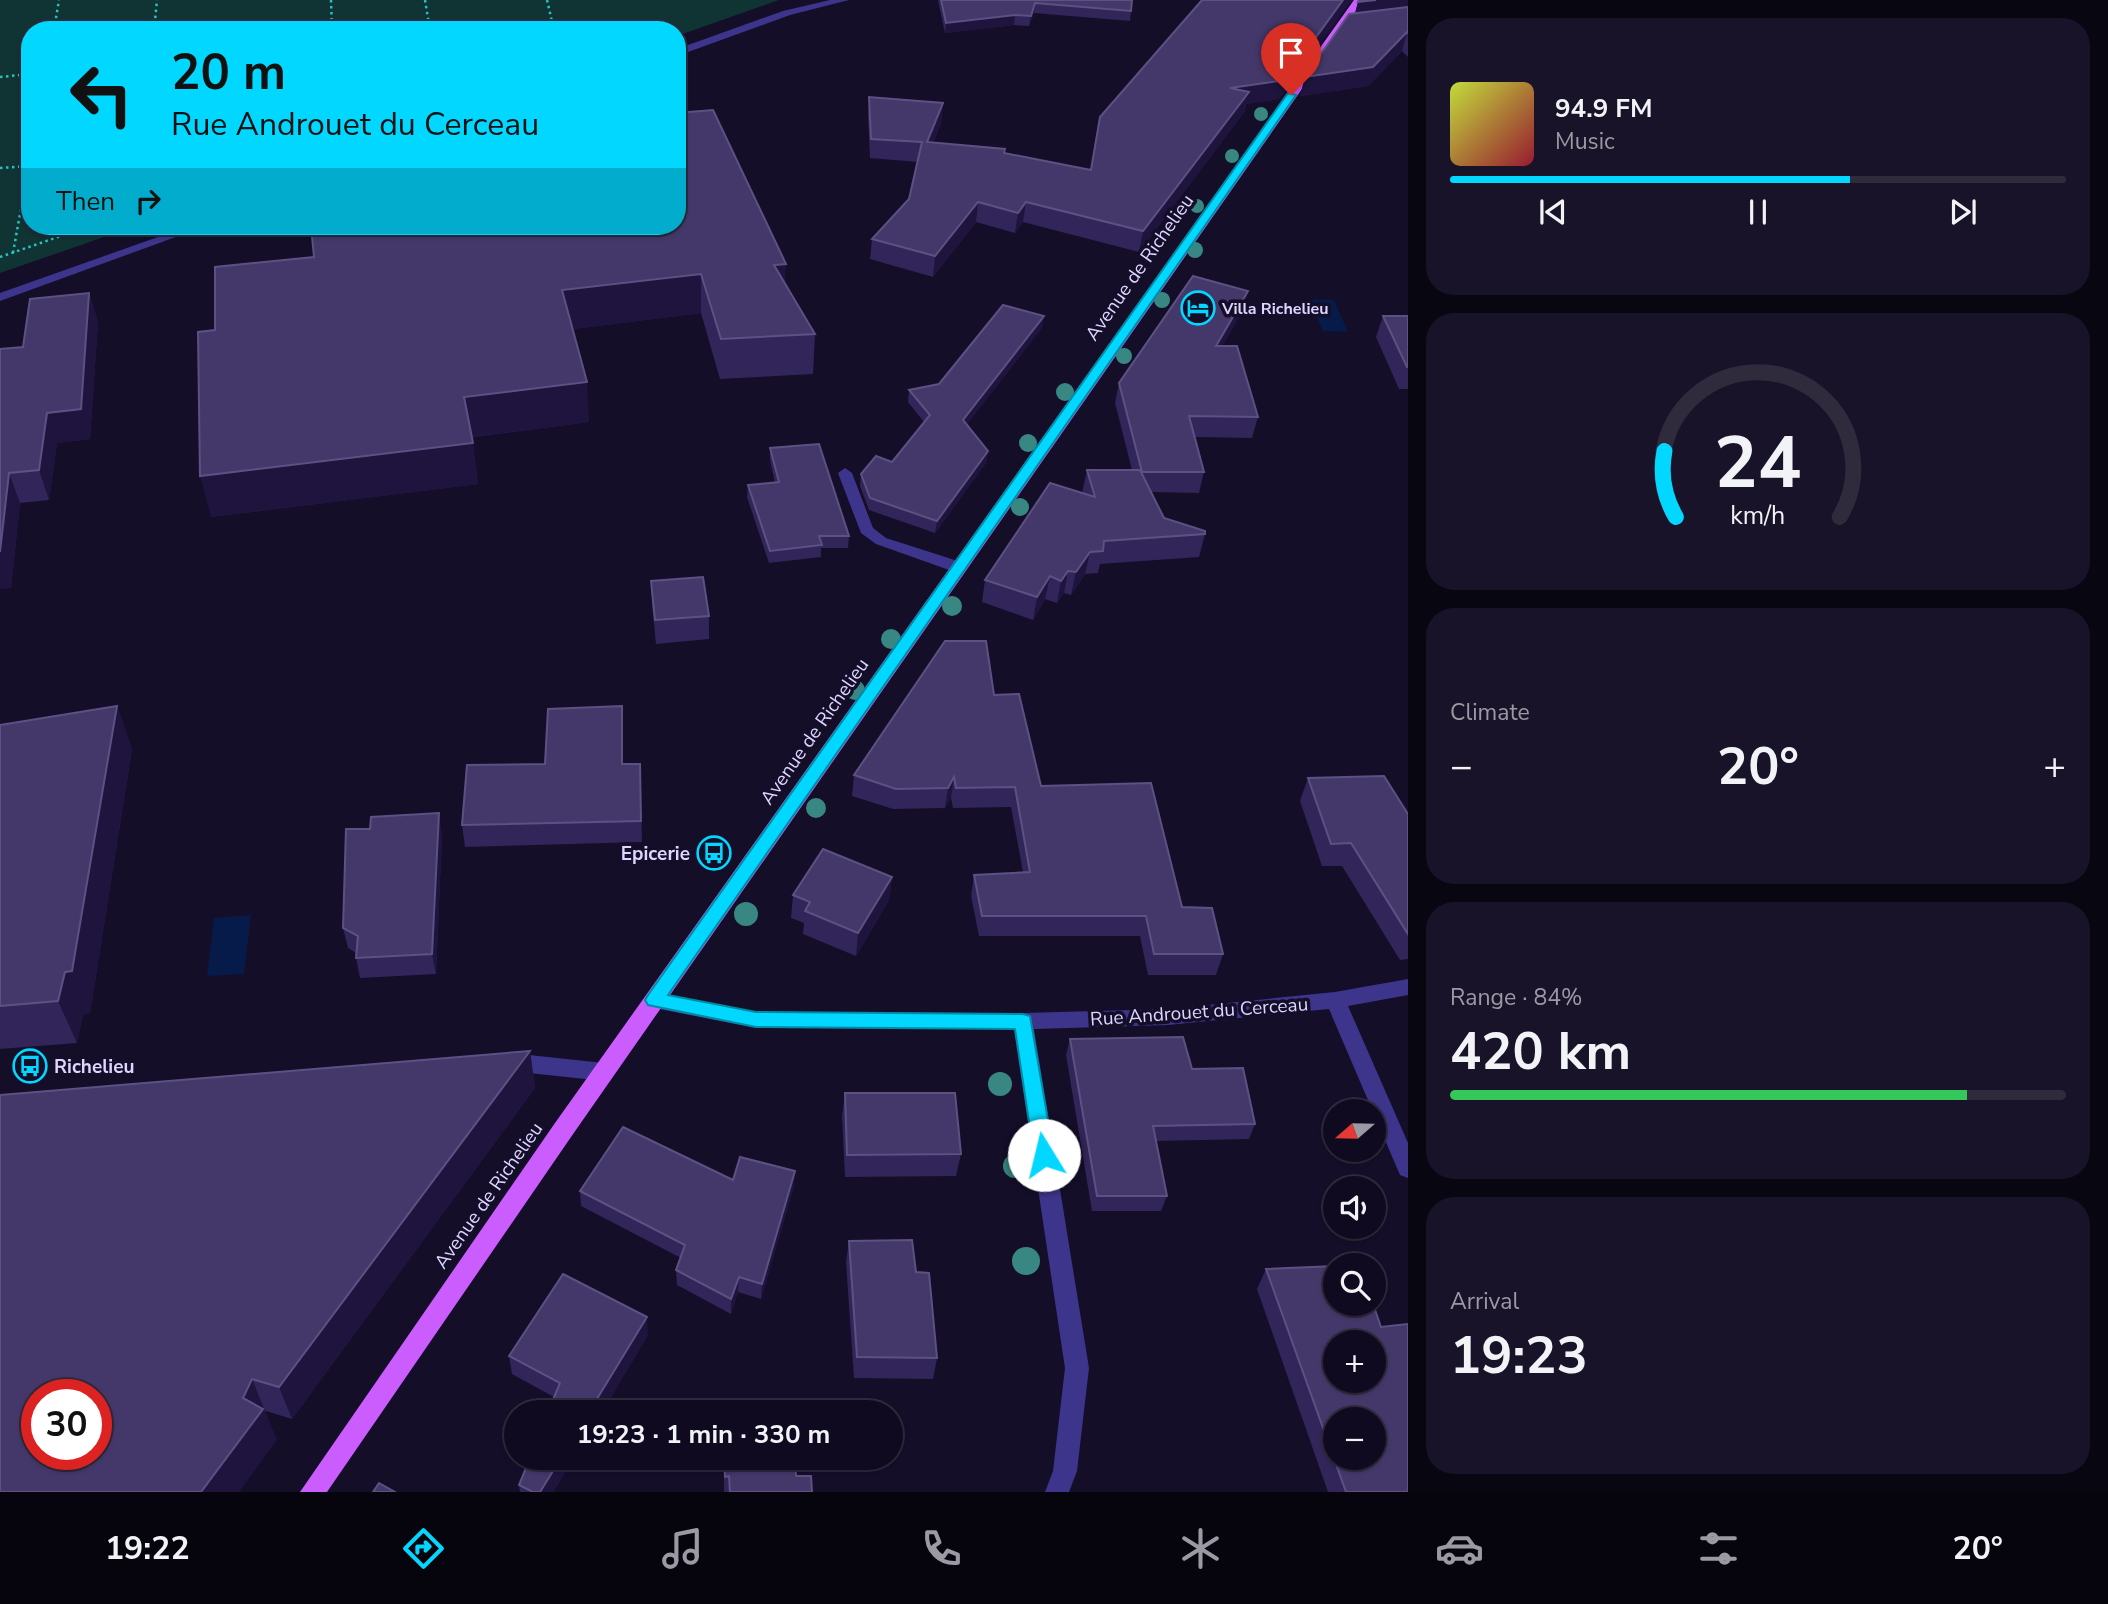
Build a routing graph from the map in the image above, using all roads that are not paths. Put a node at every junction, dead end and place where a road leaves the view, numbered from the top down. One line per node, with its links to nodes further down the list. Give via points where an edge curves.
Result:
1 (844, 0): 3 (street, via 787,13)
2 (1359, 0): 7 (main road, Avenue de Richelieu, via 1345,28)
3 (686, 50)
4 (175, 235): 5 (street)
5 (0, 297)
6 (845, 473): 7 (street, via 866,530 881,541)
7 (958, 567): 9 (main road, Avenue de Richelieu)
8 (1408, 988): 10 (street, Rue Androuet du Cerceau)
9 (654, 1000): 11 (street, Rue Androuet du Cerceau, via 756,1020); 13 (main road, Avenue de Richelieu)
10 (1335, 1000): 11 (street, Rue Androuet du Cerceau, via 1168,1017); 14 (street)
11 (1023, 1021): 16 (street, via 1077,1368 1065,1471)
12 (484, 1062): 13 (street, via 552,1064)
13 (604, 1072): 15 (main road, Avenue de Richelieu)
14 (1408, 1168)
15 (312, 1492)
16 (1057, 1492)

